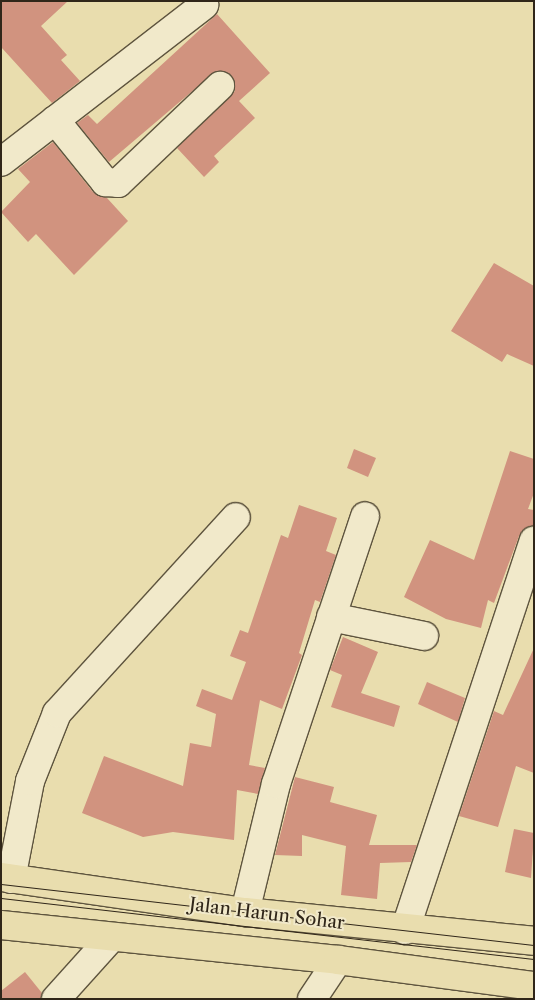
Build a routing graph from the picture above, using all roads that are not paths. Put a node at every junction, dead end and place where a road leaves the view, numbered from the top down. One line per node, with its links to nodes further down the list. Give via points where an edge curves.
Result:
1 (204, 5): 3 (street)
2 (220, 86): 3 (street, via 118,183 105,182)
3 (55, 120): 4 (street)
4 (1, 162)
5 (236, 516): 10 (street, via 57,713 30,781)
6 (365, 516): 8 (street)
7 (534, 541): 13 (street)
8 (331, 617): 9 (street); 11 (street, via 276,784)
9 (424, 636)
10 (6, 878): 11 (highway, Jalan Harun Sohar)
11 (245, 912): 13 (highway, Jalan Harun Sohar)
12 (1, 925): 14 (highway)
13 (405, 930): 15 (highway, Jalan Harun Sohar)
14 (111, 938): 16 (highway); 18 (street)
15 (534, 941)
16 (338, 960): 17 (highway); 19 (street)
17 (534, 986)
18 (56, 999)
19 (312, 999)

